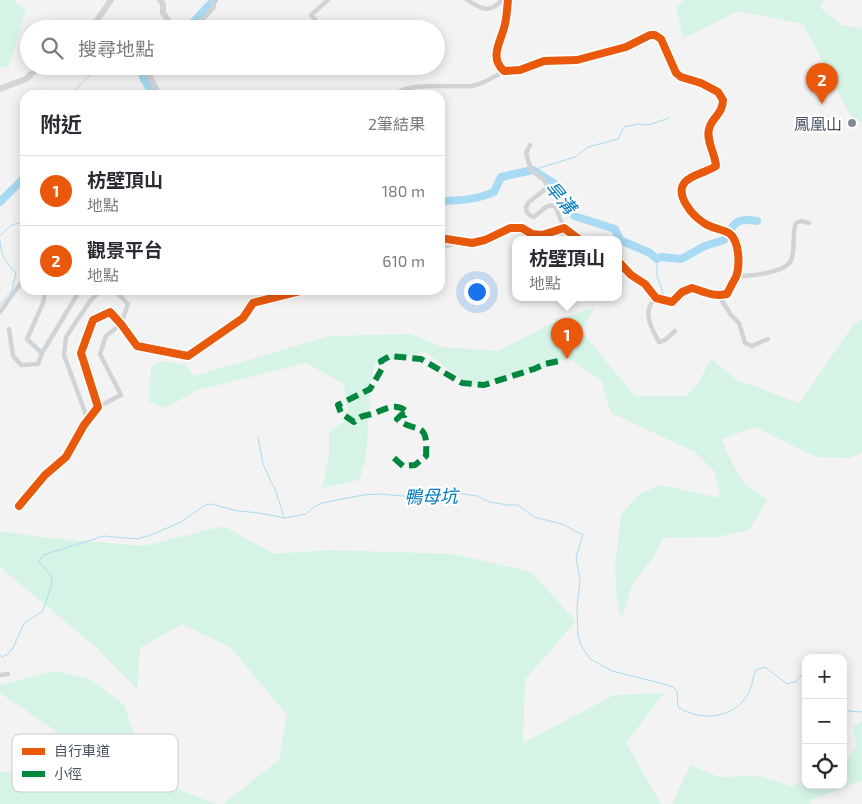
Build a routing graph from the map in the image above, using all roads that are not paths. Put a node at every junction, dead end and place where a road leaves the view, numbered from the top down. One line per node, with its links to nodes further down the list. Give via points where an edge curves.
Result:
1 (110, 0): 8 (street)
2 (160, 0): 9 (street)
3 (212, 0): 10 (street, via 214,8)
4 (328, 0): 11 (street, via 311,15)
5 (467, 0): 6 (street, via 489,9)
6 (502, 0)
7 (508, 0): 12 (street, via 496,55 498,65)
8 (97, 20)
9 (168, 20)
10 (203, 20)
11 (315, 20)
12 (504, 71): 17 (street, via 473,86); 26 (street, via 520,70 544,61 577,60 626,47 650,35 658,37 681,77 718,92 723,100 721,111 709,127 708,136 716,166 686,180 682,193 697,218 730,234 735,241 739,266)
13 (30, 75): 15 (street)
14 (149, 75): 16 (street)
15 (0, 89)
16 (156, 90)
17 (404, 90)
18 (530, 145): 20 (street, via 526,153 531,170 548,187 529,202 527,213 533,217 549,204 555,206)
19 (809, 223): 26 (street, via 796,223 789,264 778,271)
20 (564, 228): 21 (street); 23 (street, via 542,235 522,228 510,228 472,243)
21 (575, 236)
22 (445, 239): 23 (street)
23 (462, 242): 24 (street)
24 (445, 247)
25 (622, 265): 34 (street)
26 (736, 277): 33 (street, via 727,294)
27 (20, 284): 35 (street)
28 (45, 295): 40 (street, via 27,338)
29 (77, 295): 40 (street)
30 (96, 295): 42 (street, via 66,337 64,355)
31 (119, 295): 36 (street, via 128,304)
32 (284, 295): 36 (street, via 253,303 244,318 188,356 137,346)
33 (719, 296): 34 (street, via 692,288 672,302); 39 (street, via 739,322 745,343 752,346)
34 (656, 298): 38 (street, via 648,312 652,330 659,342)
35 (0, 312)
36 (121, 324): 41 (street, via 106,336 100,354 121,395); 41 (street, via 110,312 93,320 81,353)
37 (9, 329): 40 (street, via 13,356 22,365 38,364)
38 (675, 331)
39 (768, 338)
40 (42, 353)
41 (98, 407): 42 (street)
42 (88, 420): 43 (street, via 66,457 44,475)
43 (20, 506)
44 (0, 674): 45 (street)
45 (8, 674)

